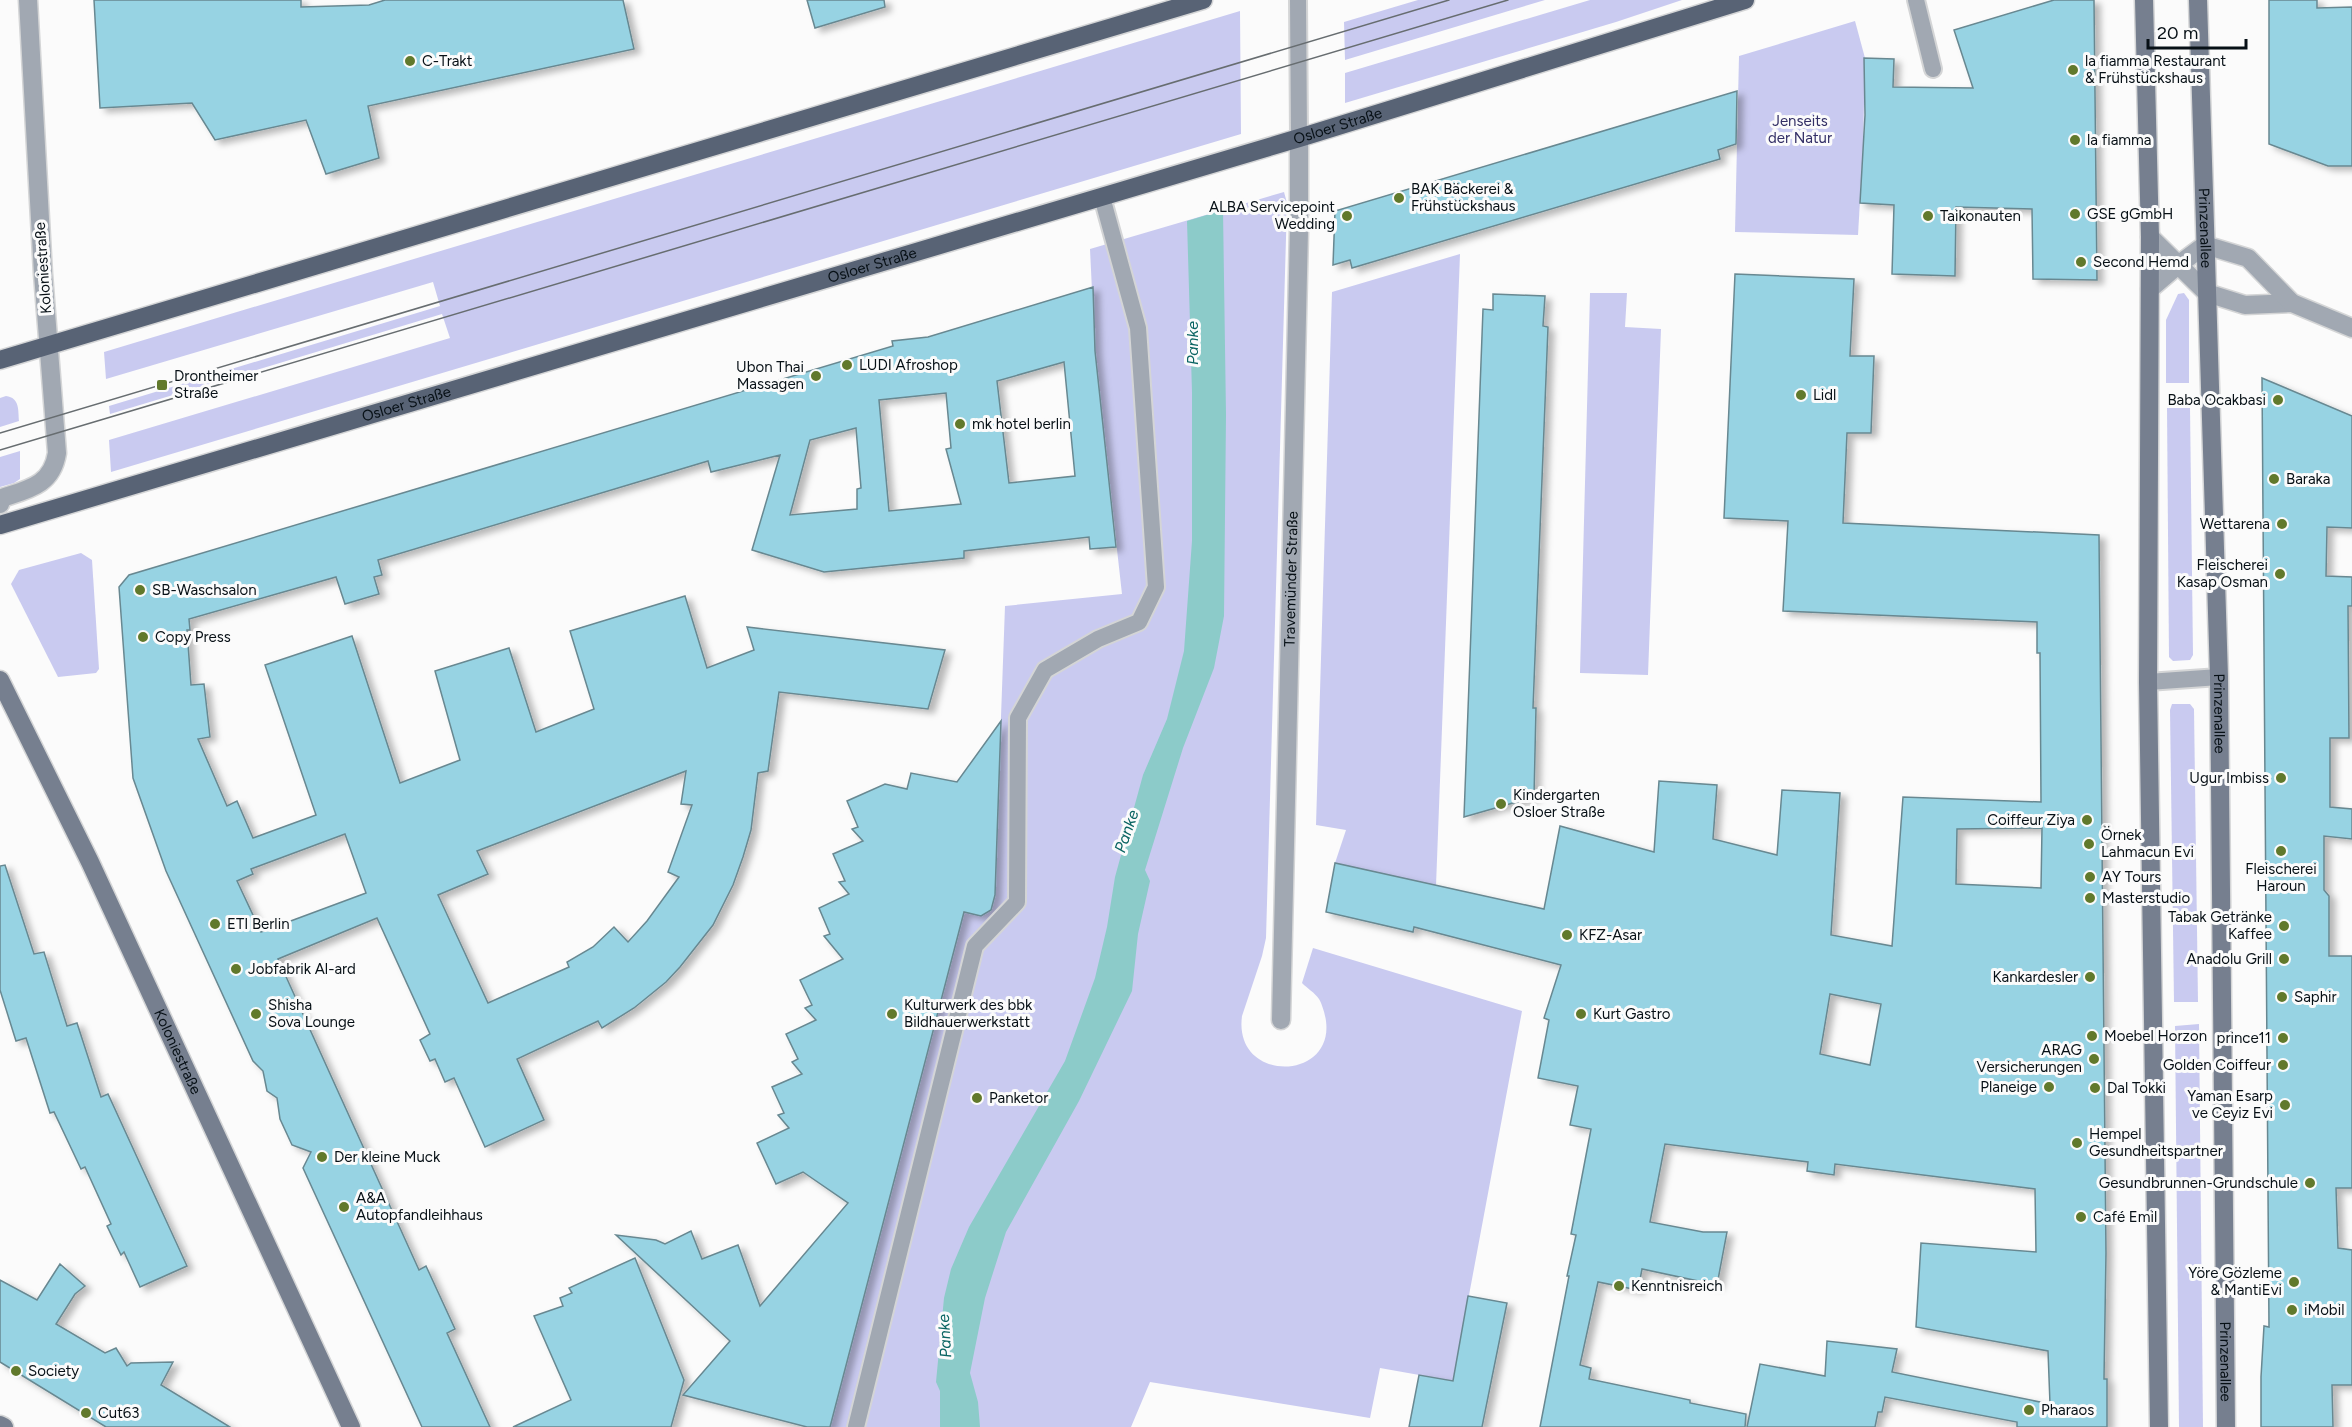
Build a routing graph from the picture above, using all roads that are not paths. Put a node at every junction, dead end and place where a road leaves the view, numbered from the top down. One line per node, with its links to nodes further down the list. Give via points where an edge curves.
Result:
1 (28, 0): 18 (street, Koloniestraße)
2 (1203, 0): 18 (main road)
3 (1298, 0): 9 (lane)
4 (1745, 0): 9 (main road, Osloer Straße)
5 (1916, 0): 8 (lane)
6 (2144, 0): 11 (main road)
7 (2198, 0): 12 (main road, Prinzenallee)
8 (1933, 69)
9 (1299, 138): 10 (main road, Osloer Straße); 25 (street, Travemünder Straße)
10 (1102, 197): 21 (main road, Osloer Straße); 29 (lane, via 1138,328 1156,587 1140,622 1098,639 1044,670 1018,718 1017,902 975,946)
11 (2150, 237): 13 (street); 14 (main road)
12 (2205, 246): 13 (street); 15 (main road, Prinzenallee); 16 (street, via 2248,258)
13 (2178, 265): 14 (street); 15 (street)
14 (2150, 289): 24 (main road)
15 (2207, 293): 16 (street, via 2245,305); 22 (main road, Prinzenallee)
16 (2292, 303): 17 (street)
17 (2352, 328)
18 (49, 346): 19 (main road); 20 (street, Koloniestraße, via 58,443 56,463 43,481 2,498)
19 (0, 360)
20 (0, 504)
21 (0, 525)
22 (2219, 677): 24 (lane); 31 (main road, Prinzenallee)
23 (0, 680): 28 (main road, Koloniestraße, via 90,862)
24 (2148, 682): 30 (main road)
25 (1281, 1020)
26 (0, 1425): 27 (main road)
27 (4, 1427)
28 (351, 1427)
29 (856, 1427)
30 (2159, 1427)
31 (2226, 1427)

